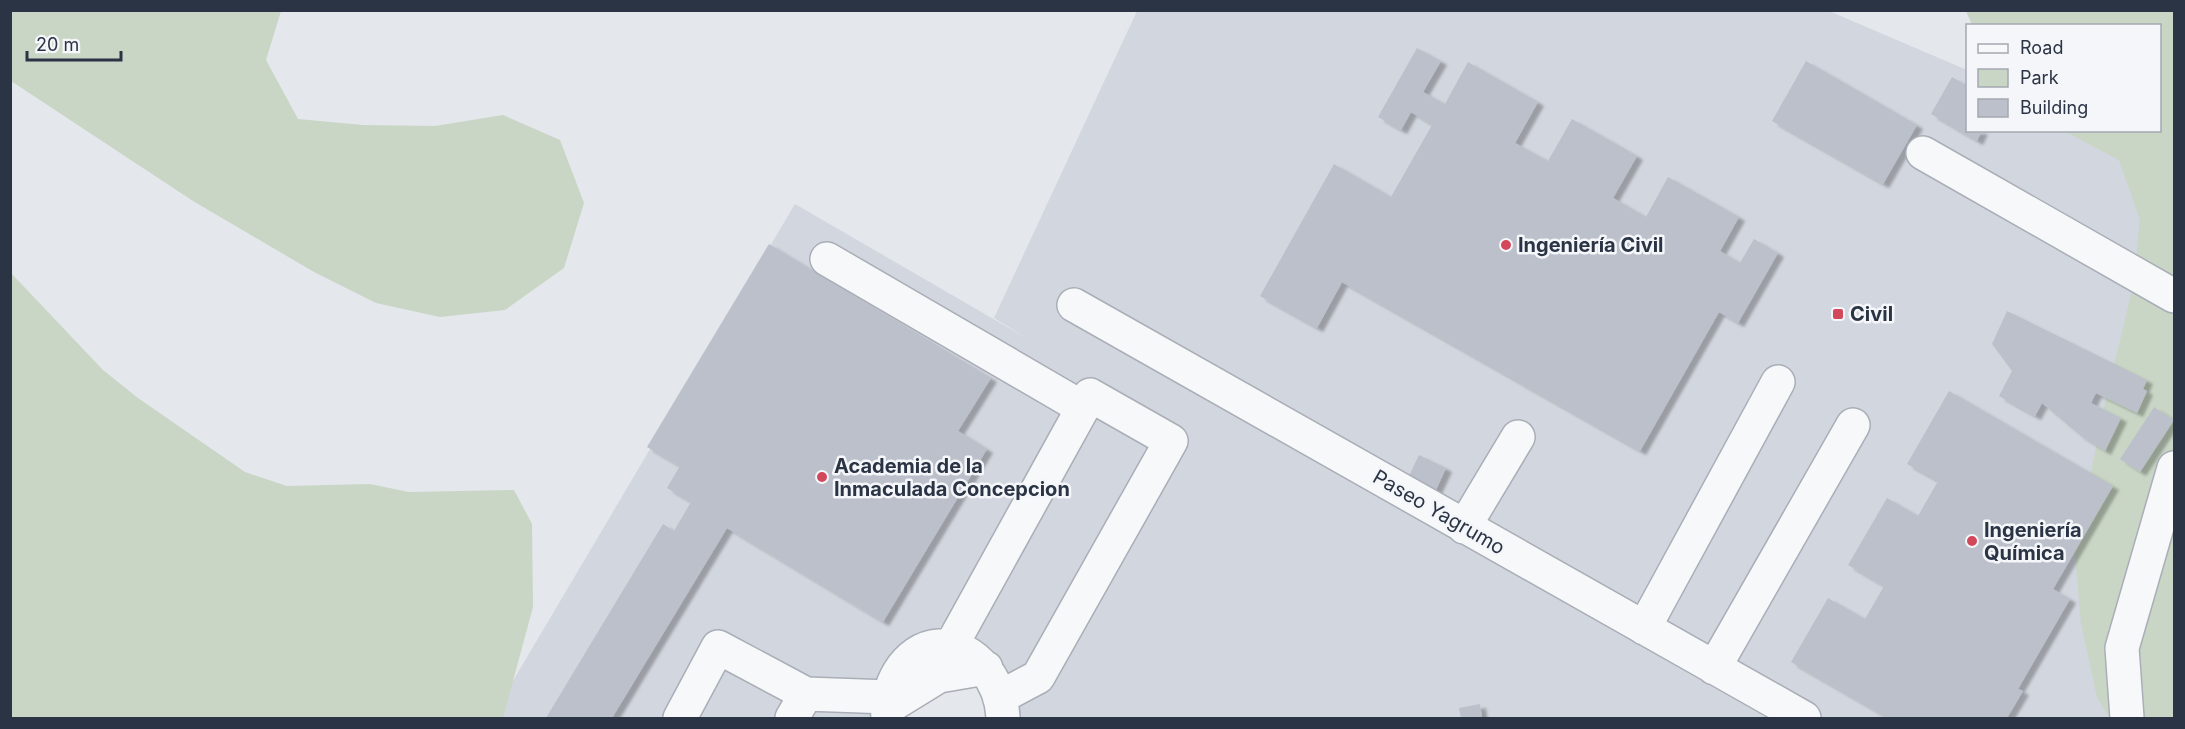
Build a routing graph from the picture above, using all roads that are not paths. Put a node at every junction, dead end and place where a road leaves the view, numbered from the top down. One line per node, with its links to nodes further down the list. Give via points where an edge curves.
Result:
1 (1923, 153): 3 (street)
2 (827, 259): 6 (street)
3 (2175, 296)
4 (1074, 305): 10 (street, Paseo Yagrumo)
5 (1778, 382): 11 (street)
6 (1083, 408): 12 (street); 16 (street, via 1090,395 1172,441 1038,677)
7 (1853, 425): 14 (street)
8 (1518, 437): 10 (street)
9 (2175, 468): 20 (street, via 2122,648)
10 (1464, 527): 11 (street, Paseo Yagrumo)
11 (1644, 628): 14 (street, Paseo Yagrumo)
12 (950, 648): 13 (street); 17 (street, via 938,646 906,663 893,682)
13 (986, 668): 16 (street); 17 (street, via 939,676)
14 (1714, 668): 19 (street, Paseo Yagrumo)
15 (799, 706): 17 (street); 18 (street, via 718,647)
16 (1003, 707)
17 (888, 708)
18 (680, 718)
19 (1800, 718)
20 (2127, 718)

